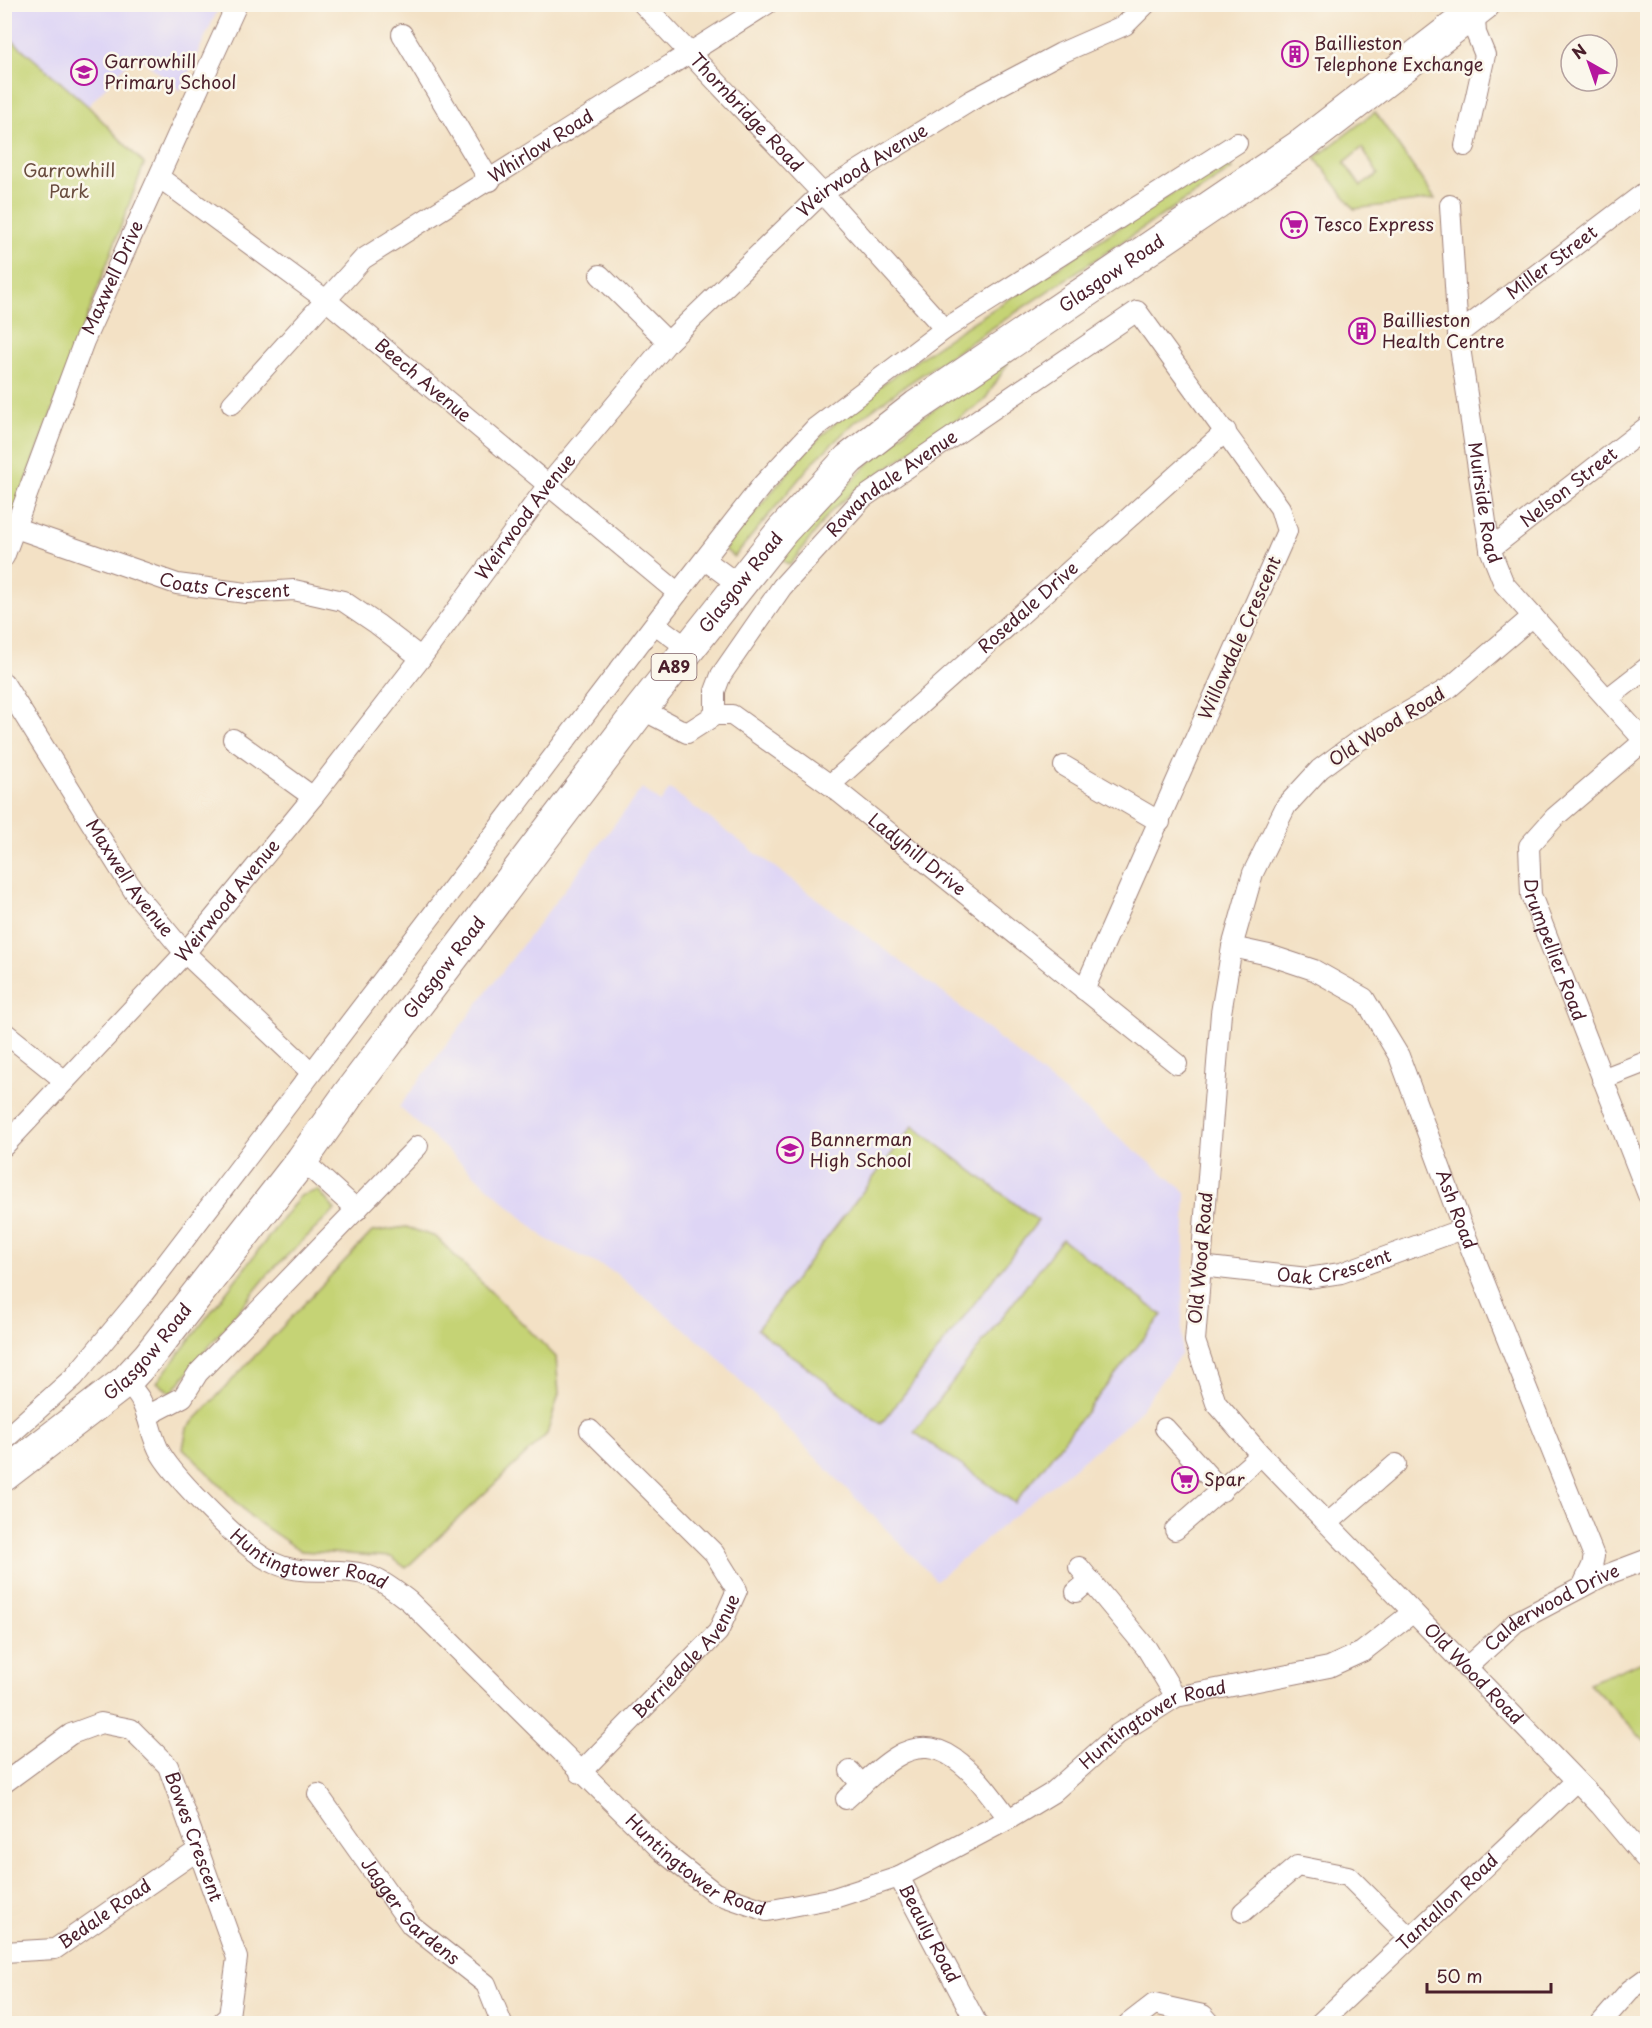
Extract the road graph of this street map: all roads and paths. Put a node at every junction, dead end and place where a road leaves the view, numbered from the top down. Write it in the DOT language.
graph roads {
  1 [pos="237,4"];
  2 [pos="643,4"];
  3 [pos="767,4"];
  4 [pos="1146,4"];
  5 [pos="1478,7"];
  6 [pos="402,34"];
  7 [pos="689,53"];
  8 [pos="1237,143"];
  9 [pos="1465,146"];
  10 [pos="160,178"];
  11 [pos="490,181"];
  12 [pos="1647,190"];
  13 [pos="822,193"];
  14 [pos="1450,205"];
  15 [pos="600,275"];
  16 [pos="326,300"];
  17 [pos="1137,311"];
  18 [pos="945,329"];
  19 [pos="1458,334"];
  20 [pos="668,342"];
  21 [pos="232,404"];
  22 [pos="1647,426"];
  23 [pos="1226,431"];
  24 [pos="548,485"];
  25 [pos="16,528"];
  26 [pos="1490,549"];
  27 [pos="4,557"];
  28 [pos="705,560"];
  29 [pos="739,585"];
  30 [pos="678,593"];
  31 [pos="1533,616"];
  32 [pos="655,624"];
  33 [pos="689,649"];
  34 [pos="421,658"];
  35 [pos="1647,667"];
  36 [pos="4,683"];
  37 [pos="1607,699"];
  38 [pos="641,709"];
  39 [pos="715,715"];
  40 [pos="233,739"];
  41 [pos="1646,743"];
  42 [pos="1064,766"];
  43 [pos="830,784"];
  44 [pos="313,796"];
  45 [pos="1160,822"];
  46 [pos="1232,948"];
  47 [pos="185,952"];
  48 [pos="1084,990"];
  49 [pos="4,1032"];
  50 [pos="1647,1061"];
  51 [pos="1177,1064"];
  52 [pos="312,1072"];
  53 [pos="1602,1079"];
  54 [pos="65,1081"];
  55 [pos="4,1146"];
  56 [pos="418,1146"];
  57 [pos="302,1160"];
  58 [pos="1647,1195"];
  59 [pos="357,1210"];
  60 [pos="1463,1229"];
  61 [pos="1200,1266"];
  62 [pos="126,1381"];
  63 [pos="147,1416"];
  64 [pos="1166,1428"];
  65 [pos="590,1430"];
  66 [pos="11,1452"];
  67 [pos="1261,1455"];
  68 [pos="1396,1464"];
  69 [pos="1222,1491"];
  70 [pos="1328,1523"];
  71 [pos="1175,1530"];
  72 [pos="1594,1556"];
  73 [pos="1647,1559"];
  74 [pos="1623,1568"];
  75 [pos="1082,1580"];
  76 [pos="1582,1587"];
  77 [pos="1412,1613"];
  78 [pos="1466,1668"];
  79 [pos="1176,1697"];
  80 [pos="580,1773"];
  81 [pos="1576,1781"];
  82 [pos="4,1783"];
  83 [pos="318,1794"];
  84 [pos="846,1799"];
  85 [pos="1010,1819"];
  86 [pos="198,1850"];
  87 [pos="1647,1862"];
  88 [pos="899,1877"];
  89 [pos="1243,1912"];
  90 [pos="1410,1938"];
  91 [pos="4,1952"];
  92 [pos="1647,1977"];
  93 [pos="968,2021"];
  94 [pos="220,2024"];
  95 [pos="502,2024"];
  96 [pos="1128,2024"];
  97 [pos="1211,2024"];
  98 [pos="1318,2024"];
  99 [pos="1600,2024"];
  1 -- 10 [label="street, Maxwell Drive"];
  2 -- 7 [label="street, Thornbridge Road"];
  3 -- 7 [label="street, Whirlow Road"];
  4 -- 13 [label="street, Weirwood Avenue"];
  5 -- 9 [label="street"];
  5 -- 29 [label="main road, Glasgow Road / A89"];
  6 -- 11 [label="street"];
  7 -- 11 [label="street, Whirlow Road"];
  7 -- 13 [label="street, Thornbridge Road"];
  8 -- 18 [label="street, Glasgow Road"];
  10 -- 16 [label="street, Beech Avenue"];
  10 -- 25 [label="street, Maxwell Drive"];
  11 -- 16 [label="street, Whirlow Road"];
  12 -- 19 [label="street, Miller Street"];
  13 -- 18 [label="street, Thornbridge Road"];
  13 -- 20 [label="street, Weirwood Avenue"];
  14 -- 19 [label="street, Muirside Road"];
  15 -- 20 [label="street"];
  16 -- 21 [label="street, Whirlow Road"];
  16 -- 24 [label="street, Beech Avenue"];
  17 -- 23 [label="street, Willowdale Crescent"];
  17 -- 39 [label="street, Rowandale Avenue"];
  18 -- 28 [label="street, Glasgow Road"];
  19 -- 26 [label="street, Muirside Road"];
  20 -- 24 [label="street, Weirwood Avenue"];
  22 -- 26 [label="street, Nelson Street"];
  23 -- 43 [label="street, Rosedale Drive"];
  23 -- 45 [label="street, Willowdale Crescent"];
  24 -- 30 [label="street, Beech Avenue"];
  24 -- 34 [label="street, Weirwood Avenue"];
  25 -- 27 [label="street, Maxwell Drive"];
  25 -- 34 [label="street, Coats Crescent"];
  26 -- 31 [label="street, Muirside Road"];
  28 -- 29 [label="street"];
  28 -- 30 [label="street, Glasgow Road"];
  29 -- 33 [label="main road, Glasgow Road / A89"];
  30 -- 32 [label="street, Glasgow Road"];
  31 -- 37 [label="street, Muirside Road"];
  31 -- 46 [label="street, Old Wood Road"];
  32 -- 33 [label="street"];
  32 -- 52 [label="street, Glasgow Road"];
  33 -- 38 [label="main road, Glasgow Road / A89"];
  34 -- 44 [label="street, Weirwood Avenue"];
  35 -- 37 [label="street"];
  36 -- 47 [label="street, Maxwell Avenue"];
  37 -- 41 [label="street, Muirside Road"];
  38 -- 39 [label="street"];
  38 -- 57 [label="main road, Glasgow Road / A89"];
  39 -- 43 [label="street, Ladyhill Drive"];
  40 -- 44 [label="street"];
  41 -- 53 [label="street, Drumpellier Road"];
  42 -- 45 [label="street"];
  43 -- 48 [label="street, Ladyhill Drive"];
  44 -- 47 [label="street, Weirwood Avenue"];
  45 -- 48 [label="street, Willowdale Crescent"];
  46 -- 60 [label="street, Ash Road"];
  46 -- 61 [label="street, Old Wood Road"];
  47 -- 52 [label="street, Maxwell Avenue"];
  47 -- 54 [label="street, Weirwood Avenue"];
  48 -- 51 [label="street, Ladyhill Drive"];
  49 -- 54 [label="street"];
  50 -- 53 [label="street"];
  52 -- 66 [label="street, Glasgow Road"];
  53 -- 58 [label="street, Drumpellier Road"];
  54 -- 55 [label="street, Weirwood Avenue"];
  56 -- 59 [label="street"];
  57 -- 59 [label="street"];
  57 -- 62 [label="main road, Glasgow Road / A89"];
  59 -- 63 [label="street"];
  60 -- 61 [label="street, Oak Crescent"];
  60 -- 72 [label="street, Ash Road"];
  61 -- 67 [label="street, Old Wood Road"];
  62 -- 63 [label="street, Huntingtower Road"];
  62 -- 66 [label="main road, Glasgow Road / A89"];
  63 -- 80 [label="street, Huntingtower Road"];
  64 -- 69 [label="street"];
  65 -- 80 [label="street, Berriedale Avenue"];
  67 -- 69 [label="street"];
  67 -- 70 [label="street, Old Wood Road"];
  68 -- 70 [label="street"];
  69 -- 71 [label="street"];
  70 -- 77 [label="street, Old Wood Road"];
  72 -- 74 [label="street"];
  72 -- 76 [label="street"];
  73 -- 74 [label="street, Calderwood Drive"];
  74 -- 76 [label="street, Calderwood Drive"];
  75 -- 79 [label="street"];
  76 -- 78 [label="street, Calderwood Drive"];
  77 -- 78 [label="street, Old Wood Road"];
  77 -- 79 [label="street, Huntingtower Road"];
  78 -- 81 [label="street, Old Wood Road"];
  79 -- 85 [label="street, Huntingtower Road"];
  80 -- 88 [label="street, Huntingtower Road"];
  81 -- 87 [label="street, Old Wood Road"];
  81 -- 90 [label="street, Tantallon Road"];
  82 -- 86 [label="street, Bowes Crescent"];
  83 -- 95 [label="street, Jagger Gardens"];
  84 -- 85 [label="street"];
  85 -- 88 [label="street, Huntingtower Road"];
  86 -- 91 [label="street, Bedale Road"];
  86 -- 94 [label="street, Bowes Crescent"];
  88 -- 93 [label="street, Beauly Road"];
  89 -- 90 [label="street"];
  90 -- 98 [label="street, Tantallon Road"];
  92 -- 99 [label="street"];
  96 -- 97 [label="street"];
}
